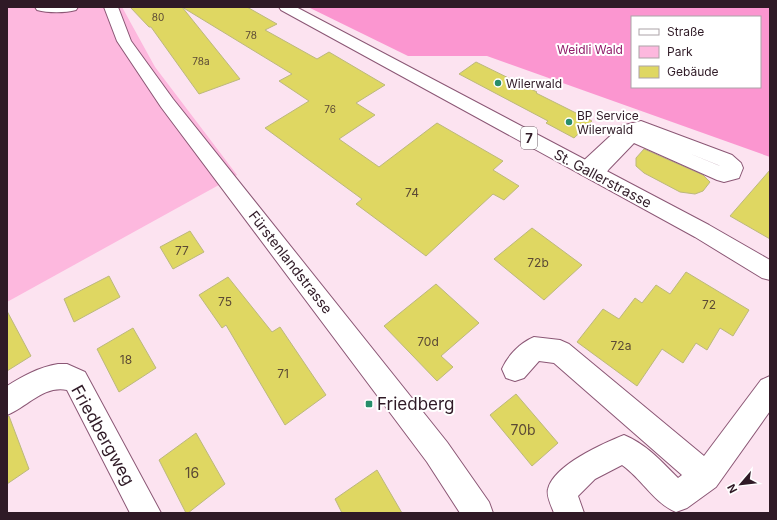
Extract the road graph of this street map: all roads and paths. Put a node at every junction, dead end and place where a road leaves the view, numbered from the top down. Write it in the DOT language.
graph roads {
  1 [pos="42,7"];
  2 [pos="71,7"];
  3 [pos="111,7"];
  4 [pos="286,7"];
  5 [pos="591,171"];
  6 [pos="770,271"];
  7 [pos="515,369"];
  8 [pos="770,389"];
  9 [pos="7,402"];
  10 [pos="706,477"];
  11 [pos="146,513"];
  12 [pos="478,513"];
  13 [pos="569,513"];
  1 -- 2 [label="street"];
  3 -- 12 [label="street, Fürstenlandstrasse"];
  4 -- 5 [label="street, St. Gallerstrasse / 7"];
  5 -- 5 [label="street"];
  5 -- 6 [label="street, St. Gallerstrasse / 7"];
  7 -- 10 [label="street"];
  8 -- 10 [label="street"];
  9 -- 11 [label="street, Friedbergweg"];
  10 -- 13 [label="street"];
}
